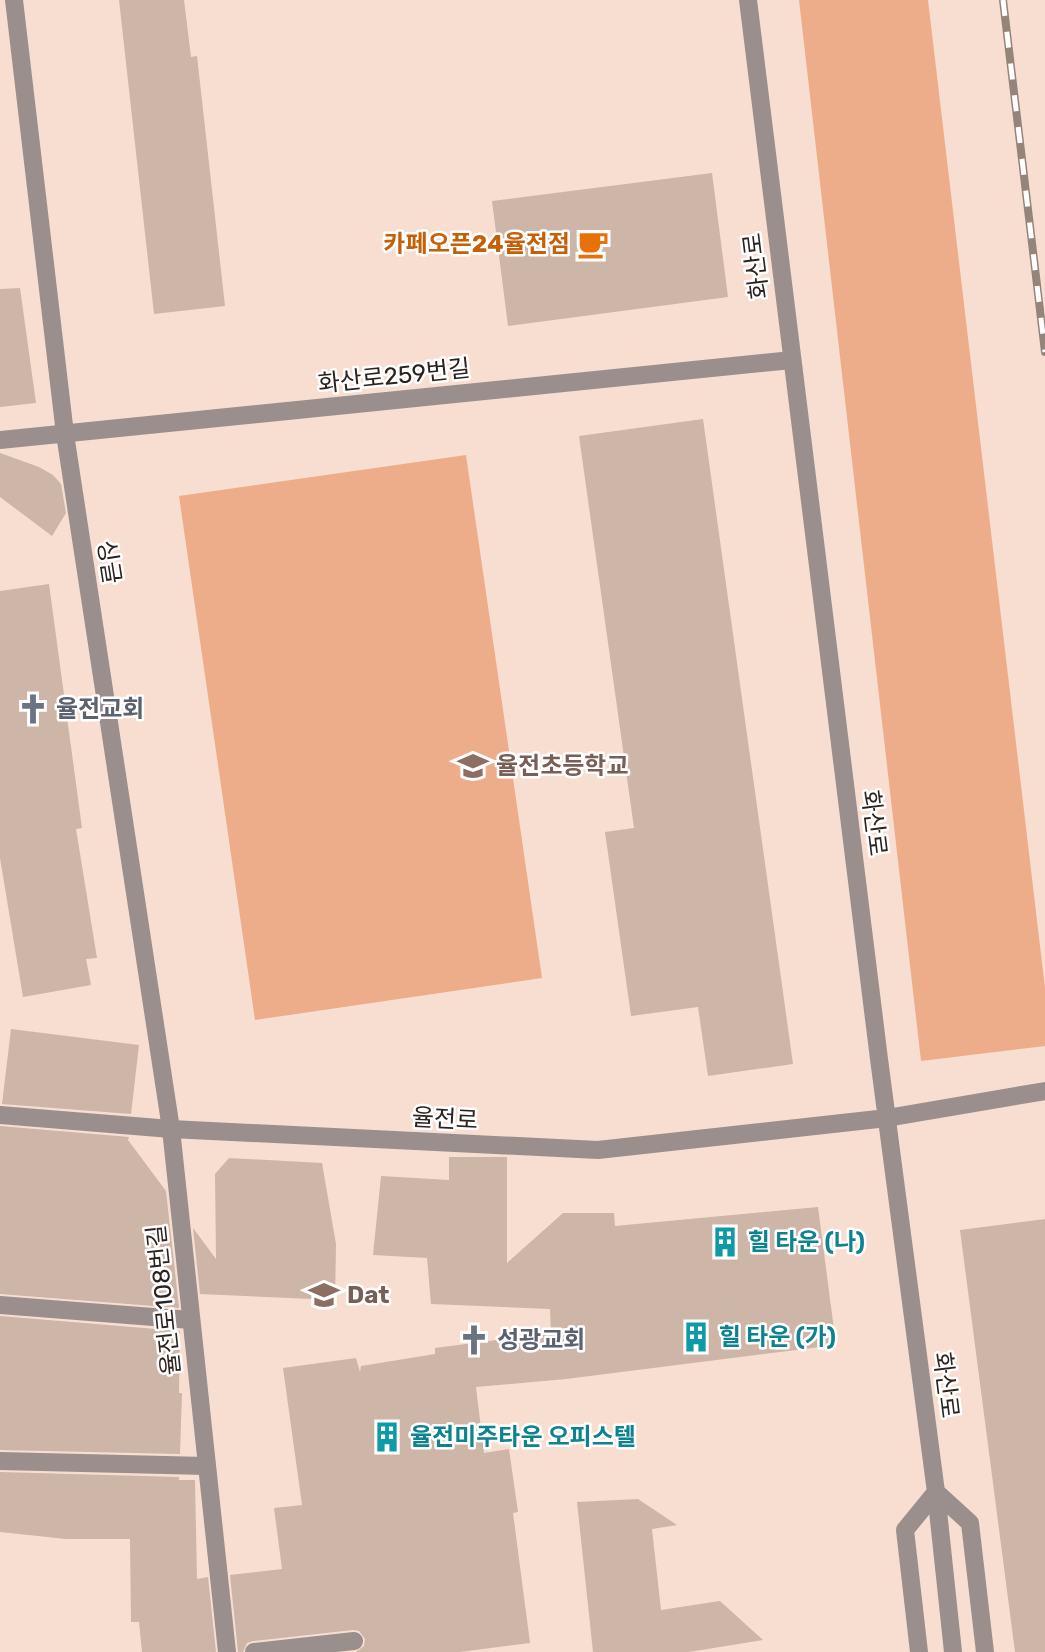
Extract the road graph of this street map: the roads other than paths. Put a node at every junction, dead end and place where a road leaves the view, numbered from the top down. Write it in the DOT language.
graph roads {
  1 [pos="14,0"];
  2 [pos="748,0"];
  3 [pos="792,360"];
  4 [pos="65,434"];
  5 [pos="0,440"];
  6 [pos="1045,1091"];
  7 [pos="0,1115"];
  8 [pos="887,1118"];
  9 [pos="171,1129"];
  10 [pos="0,1305"];
  11 [pos="191,1320"];
  12 [pos="0,1461"];
  13 [pos="206,1466"];
  14 [pos="936,1492"];
  15 [pos="354,1641"];
  16 [pos="227,1652"];
  17 [pos="254,1652"];
  18 [pos="919,1652"];
  19 [pos="953,1652"];
  20 [pos="985,1652"];
  1 -- 4 [label="street, 싱글"];
  2 -- 3 [label="street, 화산로"];
  3 -- 4 [label="street, 화산로259번길"];
  3 -- 8 [label="street, 화산로"];
  4 -- 5 [label="street, 화산로259번길"];
  4 -- 9 [label="street, 싱글"];
  6 -- 8 [label="street, 율전로"];
  7 -- 9 [label="street, 율전로"];
  8 -- 9 [label="street, 율전로"];
  8 -- 14 [label="street, 화산로"];
  9 -- 11 [label="street, 율전로108번길"];
  10 -- 11 [label="street"];
  11 -- 13 [label="street, 율전로108번길"];
  12 -- 13 [label="street"];
  13 -- 16 [label="street, 율전로108번길"];
  14 -- 18 [label="street"];
  14 -- 19 [label="street, 화산로"];
  14 -- 20 [label="street"];
  15 -- 17 [label="street"];
}
